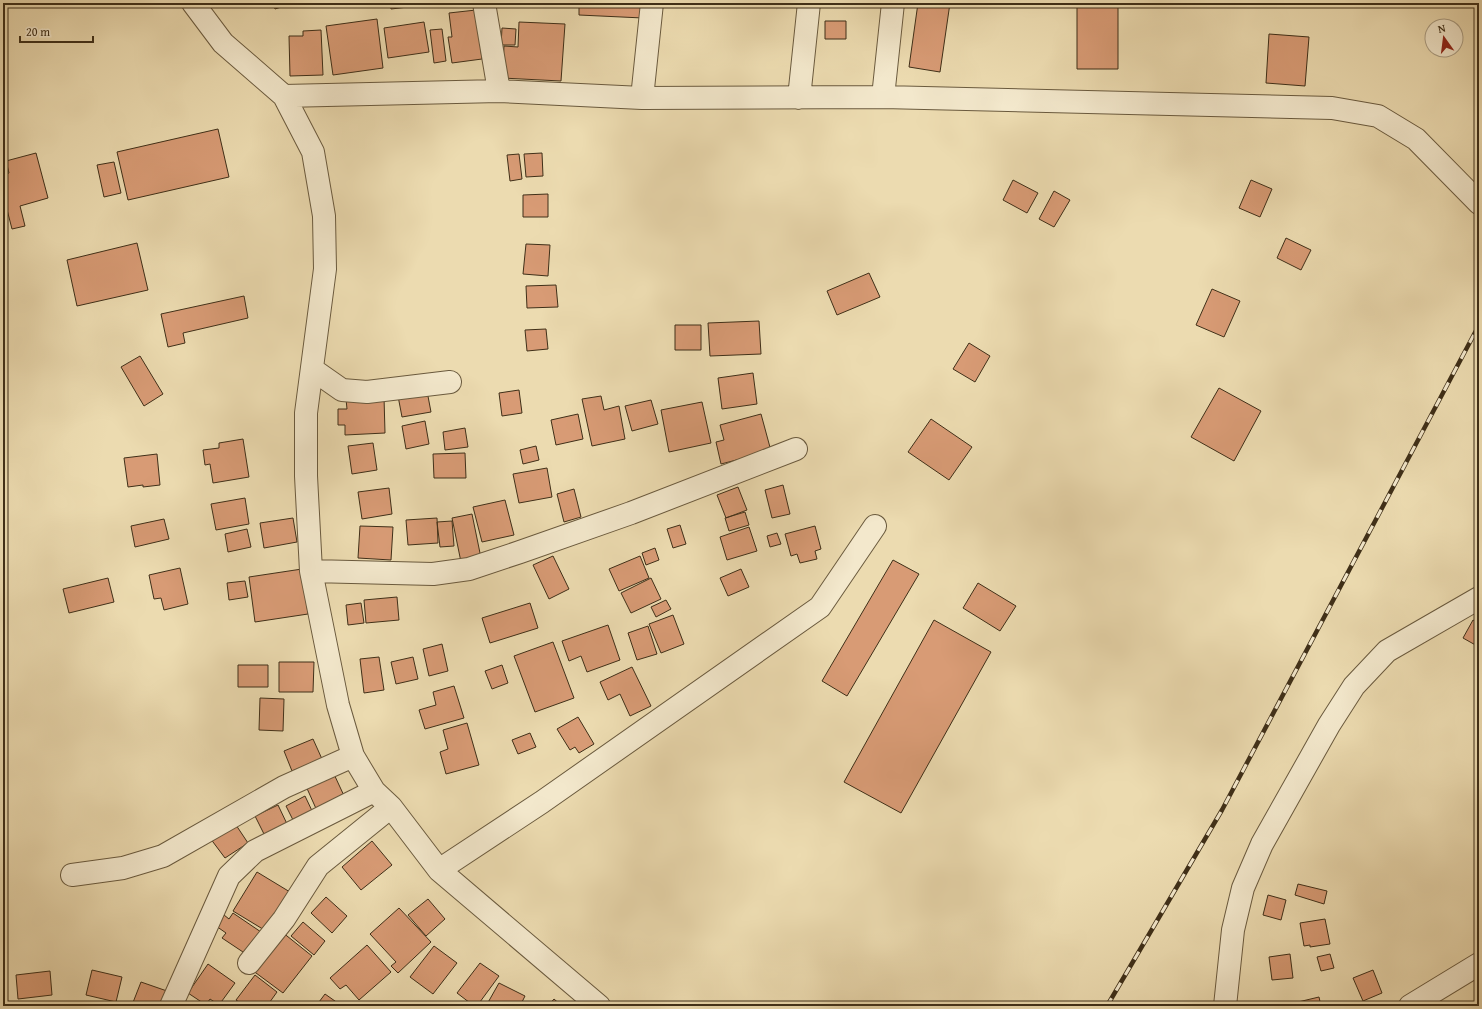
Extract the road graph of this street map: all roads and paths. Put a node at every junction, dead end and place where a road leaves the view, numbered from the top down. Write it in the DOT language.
graph roads {
  1 [pos="193,3"];
  2 [pos="484,3"];
  3 [pos="652,3"];
  4 [pos="809,3"];
  5 [pos="893,3"];
  6 [pos="499,91"];
  7 [pos="284,96"];
  8 [pos="883,97"];
  9 [pos="642,98"];
  10 [pos="799,98"];
  11 [pos="1479,203"];
  12 [pos="312,369"];
  13 [pos="450,382"];
  14 [pos="796,449"];
  15 [pos="875,526"];
  16 [pos="311,571"];
  17 [pos="1479,598"];
  18 [pos="353,756"];
  19 [pos="374,791"];
  20 [pos="391,807"];
  21 [pos="439,870"];
  22 [pos="72,875"];
  23 [pos="249,963"];
  24 [pos="1479,964"];
  25 [pos="171,1006"];
  26 [pos="599,1006"];
  27 [pos="1225,1006"];
  28 [pos="1410,1006"];
  1 -- 7 [label="street"];
  2 -- 6 [label="street"];
  3 -- 9 [label="street"];
  4 -- 10 [label="street"];
  5 -- 8 [label="street"];
  6 -- 7 [label="street"];
  6 -- 9 [label="street"];
  7 -- 12 [label="street"];
  8 -- 10 [label="street"];
  8 -- 11 [label="street"];
  9 -- 10 [label="street"];
  12 -- 13 [label="street"];
  12 -- 16 [label="street"];
  14 -- 16 [label="street"];
  15 -- 21 [label="street"];
  16 -- 18 [label="street"];
  17 -- 27 [label="street"];
  18 -- 19 [label="street"];
  18 -- 22 [label="street"];
  19 -- 20 [label="street"];
  19 -- 25 [label="street"];
  20 -- 21 [label="street"];
  20 -- 23 [label="street"];
  21 -- 26 [label="street"];
  24 -- 28 [label="street"];
}
